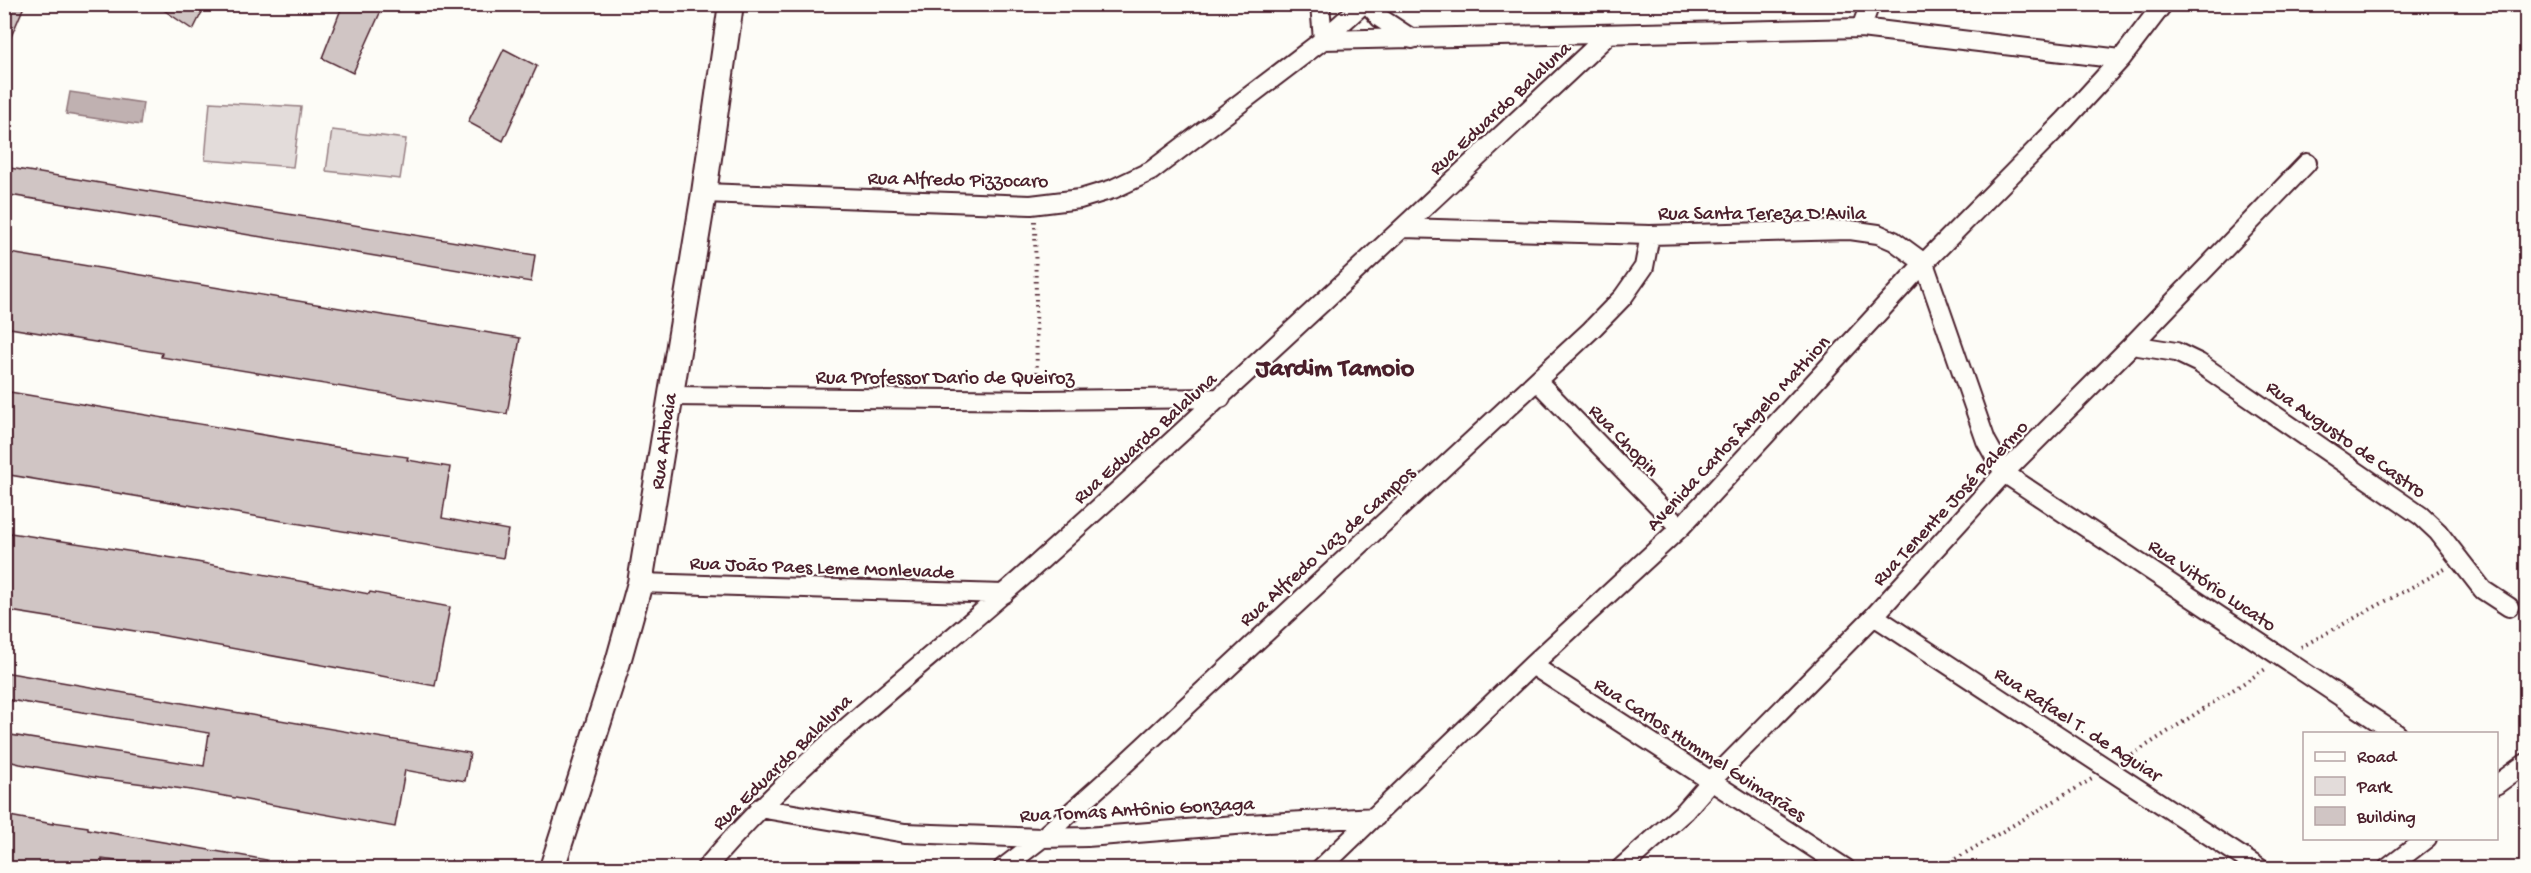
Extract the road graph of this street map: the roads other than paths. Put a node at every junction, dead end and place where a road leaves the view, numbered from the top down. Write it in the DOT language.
graph roads {
  1 [pos="730,4"];
  2 [pos="1320,4"];
  3 [pos="1366,4"];
  4 [pos="1870,4"];
  5 [pos="2163,4"];
  6 [pos="1861,28"];
  7 [pos="1608,35"];
  8 [pos="1412,39"];
  9 [pos="1323,40"];
  10 [pos="2121,59"];
  11 [pos="2307,163"];
  12 [pos="704,193"];
  13 [pos="1403,228"];
  14 [pos="1650,235"];
  15 [pos="1924,263"];
  16 [pos="2132,345"];
  17 [pos="1537,381"];
  18 [pos="669,396"];
  19 [pos="1221,398"];
  20 [pos="2004,473"];
  21 [pos="1680,528"];
  22 [pos="640,583"];
  23 [pos="1004,594"];
  24 [pos="2509,607"];
  25 [pos="1874,616"];
  26 [pos="1532,665"];
  27 [pos="2394,732"];
  28 [pos="2526,763"];
  29 [pos="1712,780"];
  30 [pos="2498,784"];
  31 [pos="759,808"];
  32 [pos="1376,817"];
  33 [pos="1042,838"];
  34 [pos="2424,840"];
  35 [pos="552,868"];
  36 [pos="706,868"];
  37 [pos="1003,868"];
  38 [pos="1321,868"];
  39 [pos="1621,868"];
  40 [pos="1845,868"];
  41 [pos="2259,868"];
  42 [pos="2388,868"];
  1 -- 12 [label="main road, Rua Atibaia"];
  2 -- 9 [label="street"];
  3 -- 8 [label="street"];
  3 -- 9 [label="street, Rua Alfredo Pizzocaro"];
  4 -- 6 [label="street"];
  5 -- 10 [label="street, Avenida Carlos Ângelo Mathion"];
  6 -- 7 [label="street"];
  6 -- 10 [label="street"];
  7 -- 8 [label="street"];
  7 -- 13 [label="street, Rua Eduardo Balaluna"];
  8 -- 9 [label="street"];
  9 -- 12 [label="street, Rua Alfredo Pizzocaro"];
  10 -- 15 [label="street, Avenida Carlos Ângelo Mathion"];
  11 -- 16 [label="street, Rua Tenente José Palermo"];
  12 -- 18 [label="main road, Rua Atibaia"];
  13 -- 14 [label="street, Rua Santa Tereza D'Avila"];
  13 -- 19 [label="street, Rua Eduardo Balaluna"];
  14 -- 15 [label="street, Rua Santa Tereza D'Avila"];
  14 -- 17 [label="street, Rua Alfredo Vaz de Campos"];
  15 -- 20 [label="street"];
  15 -- 21 [label="street, Avenida Carlos Ângelo Mathion"];
  16 -- 20 [label="street, Rua Tenente José Palermo"];
  16 -- 24 [label="street, Rua Augusto de Castro"];
  17 -- 21 [label="street, Rua Chopin"];
  17 -- 33 [label="street, Rua Alfredo Vaz de Campos"];
  18 -- 19 [label="street, Rua Professor Dario de Queiroz"];
  18 -- 22 [label="main road, Rua Atibaia"];
  19 -- 23 [label="street, Rua Eduardo Balaluna"];
  20 -- 25 [label="street, Rua Tenente José Palermo"];
  20 -- 27 [label="street, Rua Vitório Lucato"];
  21 -- 26 [label="street, Avenida Carlos Ângelo Mathion"];
  22 -- 23 [label="street, Rua João Paes Leme Monlevade"];
  22 -- 35 [label="main road, Rua Atibaia"];
  23 -- 31 [label="street, Rua Eduardo Balaluna"];
  25 -- 29 [label="street, Rua Tenente José Palermo"];
  25 -- 41 [label="street, Rua Rafael T. de Aguiar"];
  26 -- 29 [label="street, Rua Carlos Hummel Guimarães"];
  26 -- 32 [label="street, Avenida Carlos Ângelo Mathion"];
  28 -- 30 [label="street"];
  29 -- 39 [label="street, Rua Tenente José Palermo"];
  29 -- 40 [label="street, Rua Carlos Hummel Guimarães"];
  31 -- 33 [label="street, Rua Tomas Antônio Gonzaga"];
  31 -- 36 [label="street, Rua Eduardo Balaluna"];
  32 -- 33 [label="street, Rua Tomas Antônio Gonzaga"];
  32 -- 38 [label="street, Avenida Carlos Ângelo Mathion"];
  33 -- 37 [label="street, Rua Alfredo Vaz de Campos"];
  34 -- 42 [label="street"];
}
